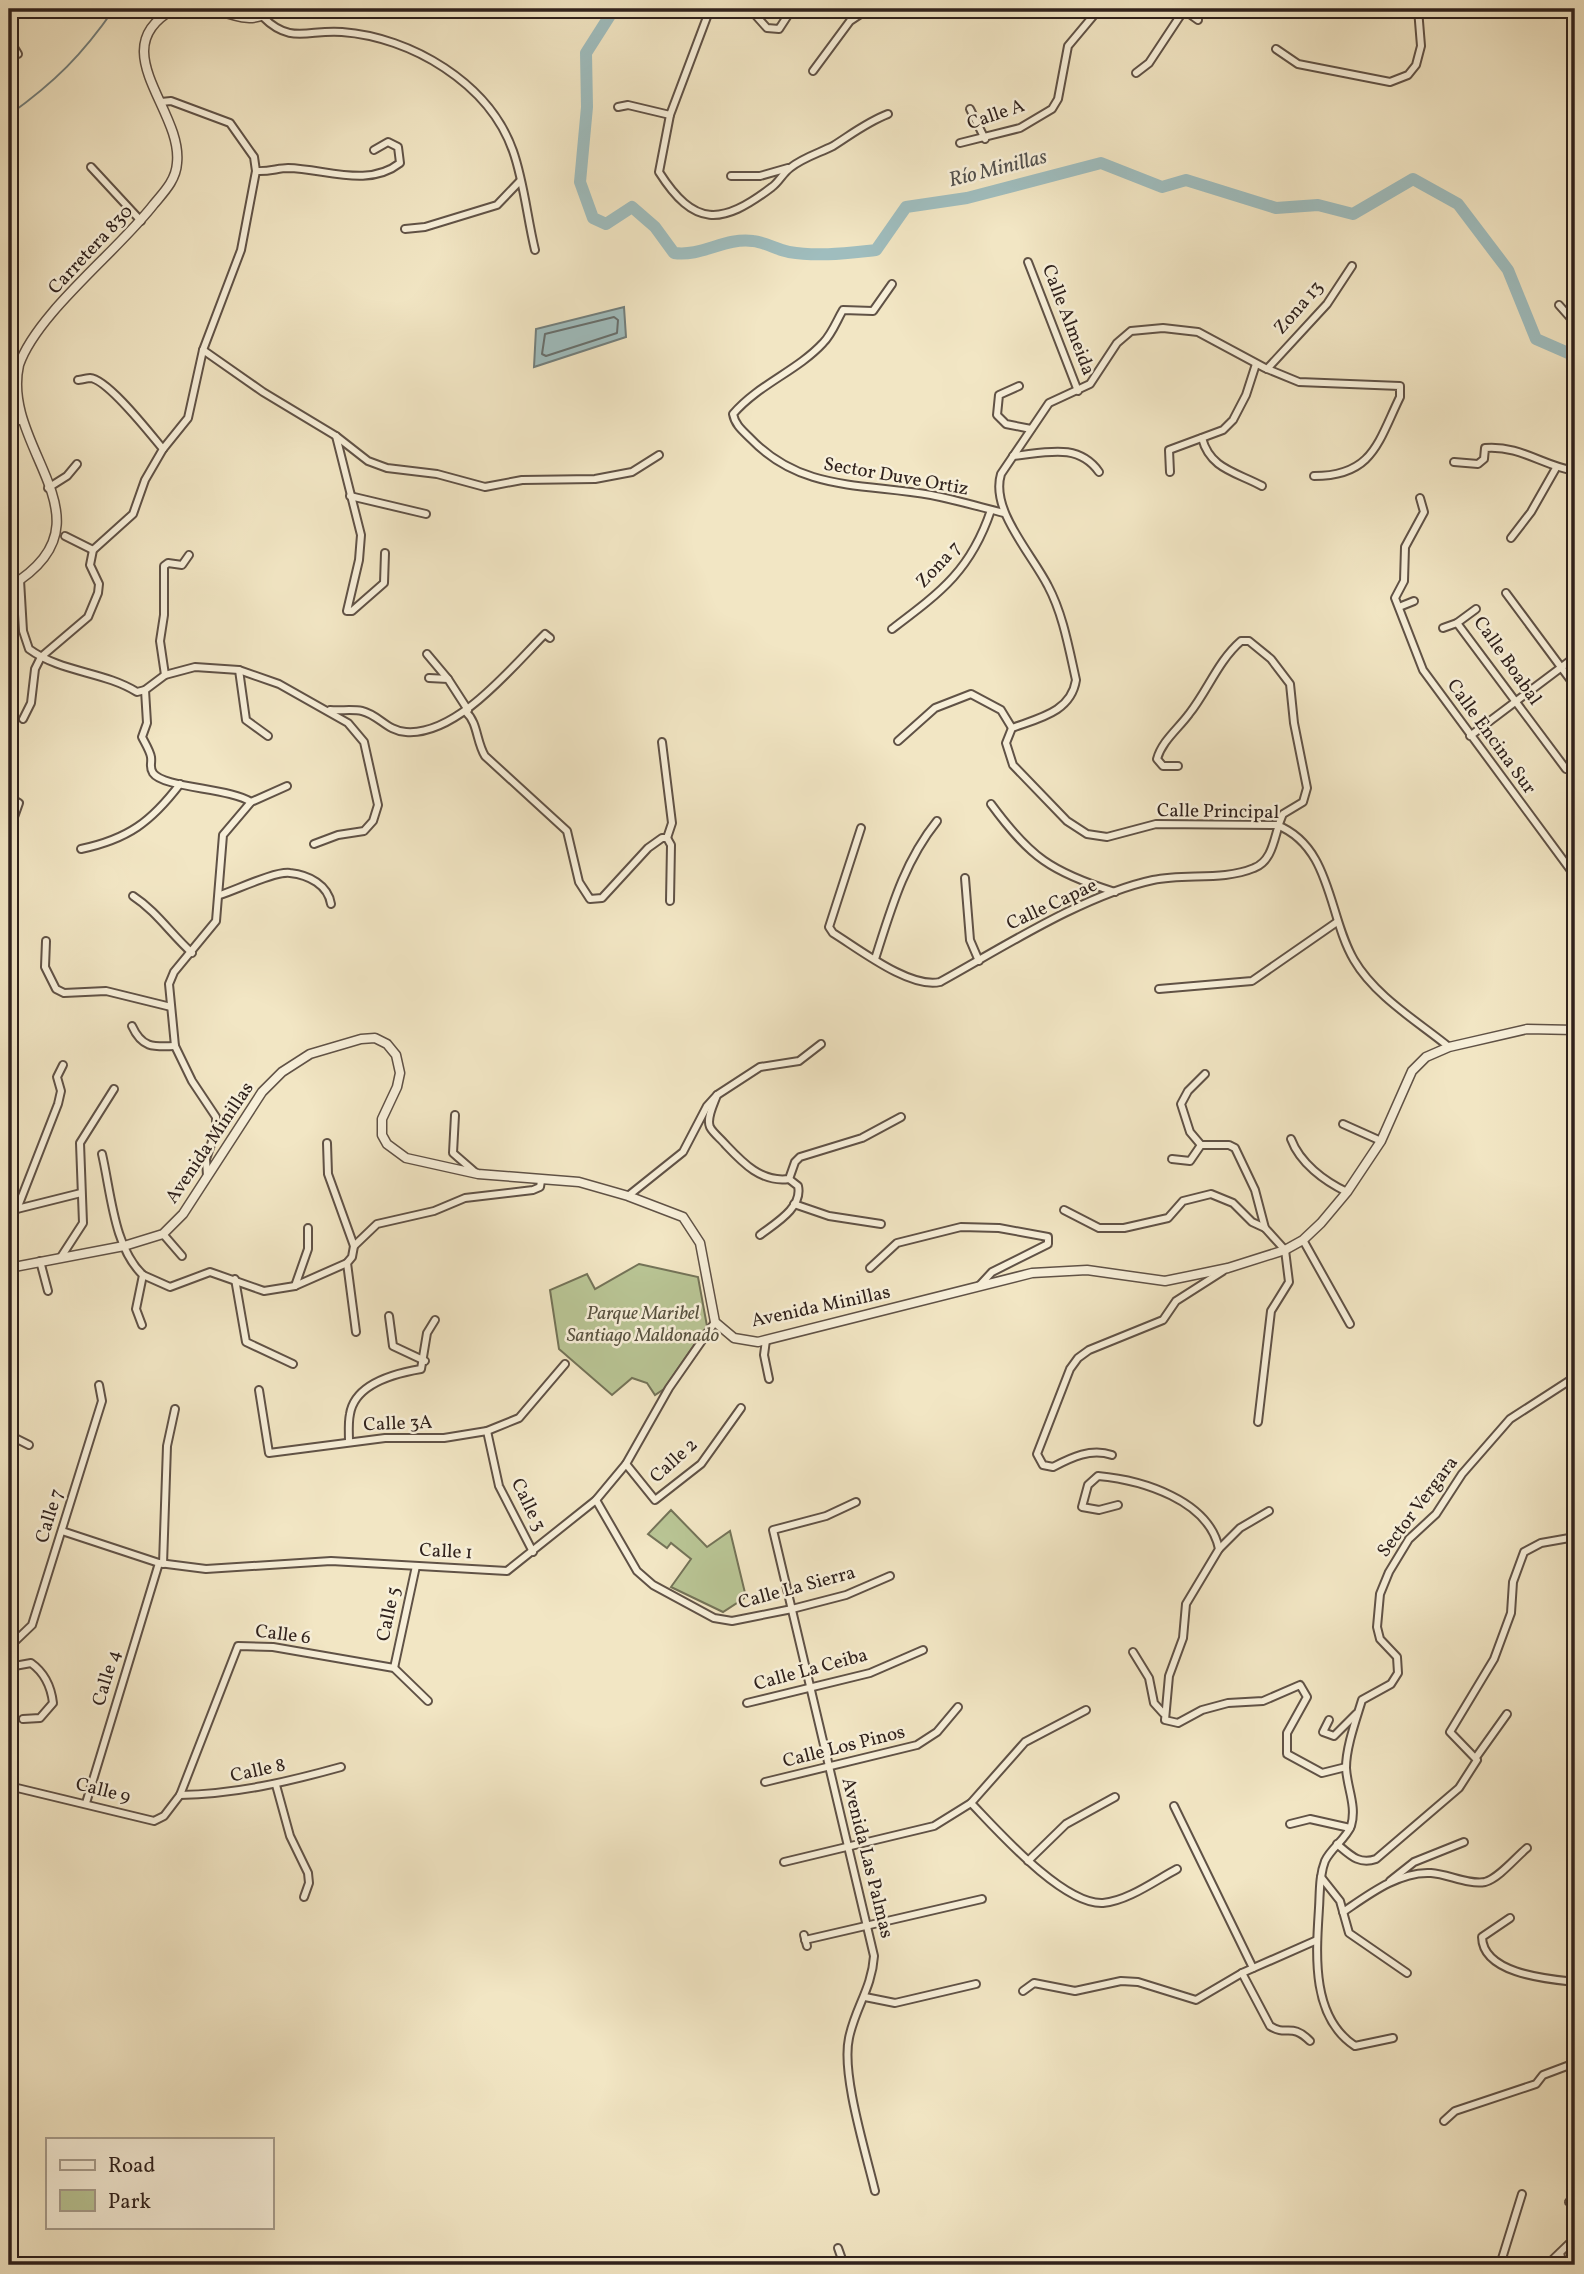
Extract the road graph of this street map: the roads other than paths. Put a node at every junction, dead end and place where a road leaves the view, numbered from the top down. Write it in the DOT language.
graph roads {
  1 [pos="174,9"];
  2 [pos="214,9"];
  3 [pos="273,9"];
  4 [pos="710,9"];
  5 [pos="750,9"];
  6 [pos="792,9"];
  7 [pos="868,9"];
  8 [pos="1099,9"];
  9 [pos="1418,9"];
  10 [pos="1183,10"];
  11 [pos="263,17"];
  12 [pos="1198,20"];
  13 [pos="9,39"];
  14 [pos="1276,49"];
  15 [pos="18,54"];
  16 [pos="813,71"];
  17 [pos="1136,73"];
  18 [pos="161,102"];
  19 [pos="618,107"];
  20 [pos="970,108"];
  21 [pos="888,114"];
  22 [pos="670,116"];
  23 [pos="985,139"];
  24 [pos="960,143"];
  25 [pos="374,150"];
  26 [pos="90,167"];
  27 [pos="789,168"];
  28 [pos="256,171"];
  29 [pos="731,176"];
  30 [pos="520,181"];
  31 [pos="141,221"];
  32 [pos="405,229"];
  33 [pos="535,250"];
  34 [pos="1028,262"];
  35 [pos="1352,266"];
  36 [pos="892,284"];
  37 [pos="1559,305"];
  38 [pos="1575,323"];
  39 [pos="204,350"];
  40 [pos="1256,364"];
  41 [pos="1267,369"];
  42 [pos="78,380"];
  43 [pos="1019,386"];
  44 [pos="1079,391"];
  45 [pos="9,417"];
  46 [pos="19,421"];
  47 [pos="1031,429"];
  48 [pos="336,436"];
  49 [pos="1202,438"];
  50 [pos="163,449"];
  51 [pos="659,454"];
  52 [pos="1013,456"];
  53 [pos="1454,462"];
  54 [pos="77,464"];
  55 [pos="1556,468"];
  56 [pos="1575,471"];
  57 [pos="1099,472"];
  58 [pos="1170,472"];
  59 [pos="1314,476"];
  60 [pos="1262,486"];
  61 [pos="46,489"];
  62 [pos="350,496"];
  63 [pos="1420,498"];
  64 [pos="991,510"];
  65 [pos="1004,513"];
  66 [pos="426,514"];
  67 [pos="65,536"];
  68 [pos="1511,538"];
  69 [pos="93,550"];
  70 [pos="385,553"];
  71 [pos="189,555"];
  72 [pos="20,580"];
  73 [pos="9,587"];
  74 [pos="1506,593"];
  75 [pos="1414,601"];
  76 [pos="1398,607"];
  77 [pos="1476,609"];
  78 [pos="1457,623"];
  79 [pos="1443,628"];
  80 [pos="892,629"];
  81 [pos="550,638"];
  82 [pos="427,654"];
  83 [pos="40,657"];
  84 [pos="1575,657"];
  85 [pos="1561,668"];
  86 [pos="239,670"];
  87 [pos="165,675"];
  88 [pos="429,678"];
  89 [pos="448,679"];
  90 [pos="1575,686"];
  91 [pos="145,690"];
  92 [pos="1516,702"];
  93 [pos="328,710"];
  94 [pos="467,711"];
  95 [pos="23,719"];
  96 [pos="1012,728"];
  97 [pos="268,736"];
  98 [pos="1470,736"];
  99 [pos="898,741"];
  100 [pos="662,742"];
  101 [pos="1178,766"];
  102 [pos="1566,769"];
  103 [pos="180,784"];
  104 [pos="287,786"];
  105 [pos="9,797"];
  106 [pos="251,802"];
  107 [pos="991,804"];
  108 [pos="937,821"];
  109 [pos="1277,825"];
  110 [pos="861,828"];
  111 [pos="9,831"];
  112 [pos="667,838"];
  113 [pos="314,844"];
  114 [pos="81,849"];
  115 [pos="1575,876"];
  116 [pos="965,878"];
  117 [pos="1115,892"];
  118 [pos="220,895"];
  119 [pos="134,896"];
  120 [pos="670,901"];
  121 [pos="331,904"];
  122 [pos="1337,922"];
  123 [pos="46,941"];
  124 [pos="192,953"];
  125 [pos="875,959"];
  126 [pos="979,961"];
  127 [pos="1159,989"];
  128 [pos="171,1007"];
  129 [pos="132,1026"];
  130 [pos="1575,1030"];
  131 [pos="821,1044"];
  132 [pos="175,1046"];
  133 [pos="1449,1047"];
  134 [pos="63,1065"];
  135 [pos="1205,1074"];
  136 [pos="114,1088"];
  137 [pos="717,1095"];
  138 [pos="455,1115"];
  139 [pos="901,1116"];
  140 [pos="1343,1124"];
  141 [pos="1291,1139"];
  142 [pos="1381,1141"];
  143 [pos="327,1143"];
  144 [pos="1201,1145"];
  145 [pos="102,1154"];
  146 [pos="1172,1159"];
  147 [pos="478,1174"];
  148 [pos="207,1177"];
  149 [pos="789,1179"];
  150 [pos="541,1181"];
  151 [pos="1347,1192"];
  152 [pos="81,1193"];
  153 [pos="628,1196"];
  154 [pos="794,1204"];
  155 [pos="9,1206"];
  156 [pos="17,1209"];
  157 [pos="1064,1210"];
  158 [pos="881,1224"];
  159 [pos="1265,1227"];
  160 [pos="308,1228"];
  161 [pos="163,1234"];
  162 [pos="760,1235"];
  163 [pos="1303,1240"];
  164 [pos="124,1246"];
  165 [pos="354,1246"];
  166 [pos="1285,1250"];
  167 [pos="182,1256"];
  168 [pos="61,1257"];
  169 [pos="40,1261"];
  170 [pos="347,1263"];
  171 [pos="9,1268"];
  172 [pos="870,1268"];
  173 [pos="1227,1268"];
  174 [pos="144,1275"];
  175 [pos="234,1279"];
  176 [pos="295,1286"];
  177 [pos="978,1286"];
  178 [pos="48,1291"];
  179 [pos="389,1316"];
  180 [pos="435,1320"];
  181 [pos="715,1322"];
  182 [pos="1350,1324"];
  183 [pos="142,1325"];
  184 [pos="356,1332"];
  185 [pos="766,1339"];
  186 [pos="425,1361"];
  187 [pos="293,1364"];
  188 [pos="565,1364"];
  189 [pos="1575,1377"];
  190 [pos="769,1380"];
  191 [pos="99,1385"];
  192 [pos="259,1390"];
  193 [pos="741,1408"];
  194 [pos="174,1409"];
  195 [pos="1258,1422"];
  196 [pos="486,1431"];
  197 [pos="9,1435"];
  198 [pos="349,1442"];
  199 [pos="29,1445"];
  200 [pos="1112,1455"];
  201 [pos="626,1464"];
  202 [pos="596,1500"];
  203 [pos="856,1502"];
  204 [pos="1118,1505"];
  205 [pos="1269,1511"];
  206 [pos="62,1531"];
  207 [pos="1575,1537"];
  208 [pos="1219,1549"];
  209 [pos="533,1552"];
  210 [pos="161,1564"];
  211 [pos="416,1566"];
  212 [pos="890,1576"];
  213 [pos="792,1609"];
  214 [pos="9,1647"];
  215 [pos="923,1650"];
  216 [pos="1133,1652"];
  217 [pos="9,1667"];
  218 [pos="394,1668"];
  219 [pos="811,1688"];
  220 [pos="428,1701"];
  221 [pos="747,1703"];
  222 [pos="958,1707"];
  223 [pos="1086,1710"];
  224 [pos="1163,1713"];
  225 [pos="1358,1713"];
  226 [pos="1507,1714"];
  227 [pos="23,1720"];
  228 [pos="1329,1720"];
  229 [pos="1477,1756"];
  230 [pos="341,1767"];
  231 [pos="1346,1767"];
  232 [pos="829,1768"];
  233 [pos="765,1782"];
  234 [pos="276,1785"];
  235 [pos="9,1786"];
  236 [pos="180,1795"];
  237 [pos="1115,1797"];
  238 [pos="86,1802"];
  239 [pos="971,1803"];
  240 [pos="1174,1806"];
  241 [pos="1290,1824"];
  242 [pos="1350,1828"];
  243 [pos="1464,1842"];
  244 [pos="1337,1844"];
  245 [pos="848,1847"];
  246 [pos="1527,1848"];
  247 [pos="1028,1861"];
  248 [pos="784,1862"];
  249 [pos="1177,1869"];
  250 [pos="1321,1877"];
  251 [pos="1386,1884"];
  252 [pos="304,1897"];
  253 [pos="982,1899"];
  254 [pos="1343,1912"];
  255 [pos="1510,1918"];
  256 [pos="867,1926"];
  257 [pos="805,1940"];
  258 [pos="1317,1940"];
  259 [pos="1252,1968"];
  260 [pos="1242,1973"];
  261 [pos="1407,1973"];
  262 [pos="1575,1982"];
  263 [pos="976,1984"];
  264 [pos="1023,1991"];
  265 [pos="865,1997"];
  266 [pos="1393,2038"];
  267 [pos="1310,2041"];
  268 [pos="1575,2063"];
  269 [pos="1444,2121"];
  270 [pos="875,2191"];
  271 [pos="1522,2194"];
  272 [pos="1575,2238"];
  273 [pos="838,2248"];
  274 [pos="1560,2253"];
  275 [pos="844,2265"];
  276 [pos="1500,2265"];
  277 [pos="1547,2265"];
  278 [pos="1563,2265"];
  1 -- 18 [label="street, Carretera 830"];
  2 -- 11 [label="street"];
  3 -- 11 [label="street"];
  4 -- 22 [label="street"];
  5 -- 6 [label="street"];
  7 -- 16 [label="street"];
  8 -- 23 [label="street, Calle A"];
  9 -- 14 [label="street"];
  10 -- 12 [label="street"];
  10 -- 17 [label="street"];
  11 -- 30 [label="street"];
  13 -- 15 [label="street"];
  18 -- 28 [label="street"];
  18 -- 31 [label="street, Carretera 830"];
  19 -- 22 [label="street"];
  20 -- 23 [label="street"];
  21 -- 27 [label="street"];
  22 -- 27 [label="street"];
  23 -- 24 [label="street, Calle A"];
  25 -- 28 [label="street"];
  26 -- 31 [label="street"];
  27 -- 29 [label="street"];
  28 -- 39 [label="street"];
  30 -- 32 [label="street"];
  30 -- 33 [label="street"];
  31 -- 46 [label="street, Carretera 830"];
  34 -- 44 [label="street, Calle Almeida"];
  35 -- 41 [label="street, Zona 13"];
  36 -- 64 [label="street, Sector Duve Ortiz"];
  37 -- 38 [label="street"];
  39 -- 48 [label="street"];
  39 -- 50 [label="street"];
  40 -- 41 [label="street"];
  40 -- 44 [label="street"];
  40 -- 49 [label="street"];
  41 -- 59 [label="street"];
  42 -- 50 [label="street"];
  43 -- 47 [label="street"];
  44 -- 47 [label="street"];
  45 -- 46 [label="street"];
  46 -- 61 [label="street, Carretera 830"];
  47 -- 52 [label="street"];
  48 -- 51 [label="street"];
  48 -- 62 [label="street"];
  49 -- 58 [label="street"];
  49 -- 60 [label="street"];
  50 -- 69 [label="street"];
  52 -- 57 [label="street"];
  52 -- 65 [label="street"];
  53 -- 55 [label="street"];
  54 -- 61 [label="street"];
  55 -- 56 [label="street"];
  55 -- 68 [label="street"];
  61 -- 72 [label="street, Carretera 830"];
  62 -- 66 [label="street"];
  62 -- 70 [label="street"];
  63 -- 76 [label="street"];
  64 -- 65 [label="street, Sector Duve Ortiz"];
  64 -- 80 [label="street, Zona 7"];
  65 -- 96 [label="street"];
  67 -- 69 [label="street"];
  69 -- 83 [label="street"];
  71 -- 87 [label="street"];
  72 -- 73 [label="street, Carretera 830"];
  72 -- 83 [label="street"];
  74 -- 85 [label="street"];
  75 -- 76 [label="street"];
  76 -- 98 [label="street, Calle Encina Sur"];
  77 -- 78 [label="street, Calle Boabal"];
  78 -- 79 [label="street"];
  78 -- 92 [label="street, Calle Boabal"];
  81 -- 94 [label="street"];
  82 -- 89 [label="street"];
  83 -- 91 [label="street"];
  83 -- 95 [label="street"];
  84 -- 85 [label="street"];
  85 -- 90 [label="street"];
  85 -- 92 [label="street"];
  86 -- 87 [label="street"];
  86 -- 93 [label="street"];
  86 -- 97 [label="street"];
  87 -- 91 [label="street"];
  88 -- 89 [label="street"];
  89 -- 94 [label="street"];
  91 -- 103 [label="street"];
  92 -- 98 [label="street"];
  92 -- 102 [label="street, Calle Boabal"];
  93 -- 94 [label="street"];
  93 -- 113 [label="street"];
  94 -- 112 [label="street"];
  96 -- 99 [label="street"];
  96 -- 109 [label="street, Calle Principal"];
  98 -- 115 [label="street, Calle Encina Sur"];
  100 -- 112 [label="street"];
  101 -- 109 [label="street"];
  103 -- 106 [label="street"];
  103 -- 114 [label="street"];
  104 -- 106 [label="street"];
  105 -- 111 [label="street"];
  106 -- 118 [label="street"];
  107 -- 117 [label="street"];
  108 -- 125 [label="street"];
  109 -- 117 [label="street, Calle Capae"];
  109 -- 122 [label="street, Calle Principal"];
  110 -- 125 [label="street, Calle Capae"];
  112 -- 120 [label="street"];
  116 -- 126 [label="street"];
  117 -- 126 [label="street, Calle Capae"];
  118 -- 121 [label="street"];
  118 -- 124 [label="street"];
  119 -- 124 [label="street"];
  122 -- 127 [label="street"];
  122 -- 133 [label="street, Calle Principal"];
  123 -- 128 [label="street"];
  124 -- 128 [label="street"];
  125 -- 126 [label="street, Calle Capae"];
  128 -- 132 [label="street"];
  129 -- 132 [label="street"];
  130 -- 133 [label="street, Avenida Minillas"];
  131 -- 137 [label="street"];
  132 -- 148 [label="street"];
  133 -- 142 [label="street, Avenida Minillas"];
  134 -- 156 [label="street"];
  135 -- 144 [label="street"];
  136 -- 152 [label="street"];
  137 -- 149 [label="street"];
  137 -- 153 [label="street"];
  138 -- 147 [label="street"];
  139 -- 149 [label="street"];
  140 -- 142 [label="street"];
  141 -- 151 [label="street"];
  142 -- 151 [label="street, Avenida Minillas"];
  143 -- 165 [label="street"];
  144 -- 146 [label="street"];
  144 -- 159 [label="street"];
  145 -- 164 [label="street"];
  147 -- 148 [label="street, Avenida Minillas"];
  147 -- 150 [label="street, Avenida Minillas"];
  148 -- 161 [label="street, Avenida Minillas"];
  149 -- 154 [label="street"];
  150 -- 153 [label="street, Avenida Minillas"];
  150 -- 165 [label="street"];
  151 -- 163 [label="street, Avenida Minillas"];
  152 -- 156 [label="street"];
  152 -- 168 [label="street"];
  153 -- 181 [label="street, Avenida Minillas"];
  154 -- 158 [label="street"];
  154 -- 162 [label="street"];
  155 -- 156 [label="street"];
  157 -- 159 [label="street"];
  159 -- 166 [label="street"];
  160 -- 176 [label="street"];
  161 -- 164 [label="street"];
  161 -- 167 [label="street"];
  163 -- 166 [label="street, Avenida Minillas"];
  163 -- 182 [label="street"];
  164 -- 168 [label="street"];
  164 -- 174 [label="street"];
  165 -- 170 [label="street"];
  166 -- 173 [label="street, Avenida Minillas"];
  166 -- 195 [label="street"];
  168 -- 169 [label="street"];
  169 -- 171 [label="street"];
  169 -- 178 [label="street"];
  170 -- 176 [label="street"];
  170 -- 184 [label="street"];
  172 -- 177 [label="street"];
  173 -- 177 [label="street, Avenida Minillas"];
  173 -- 200 [label="street"];
  174 -- 175 [label="street"];
  174 -- 183 [label="street"];
  175 -- 176 [label="street"];
  175 -- 187 [label="street"];
  177 -- 185 [label="street, Avenida Minillas"];
  179 -- 186 [label="street"];
  180 -- 186 [label="street"];
  181 -- 185 [label="street, Avenida Minillas"];
  181 -- 201 [label="street, Calle 1"];
  185 -- 190 [label="street"];
  186 -- 198 [label="street"];
  188 -- 196 [label="street, Calle 3A"];
  189 -- 225 [label="street, Sector Vergara"];
  191 -- 206 [label="street, Calle 7"];
  192 -- 198 [label="street, Calle 3A"];
  193 -- 201 [label="street, Calle 2"];
  194 -- 210 [label="street, Calle 4"];
  196 -- 198 [label="street, Calle 3A"];
  196 -- 209 [label="street, Calle 3"];
  197 -- 199 [label="street"];
  201 -- 202 [label="street, Calle 1"];
  202 -- 209 [label="street, Calle 1"];
  202 -- 213 [label="street, Calle La Sierra"];
  203 -- 213 [label="street, Avenida Las Palmas"];
  204 -- 208 [label="street"];
  205 -- 208 [label="street"];
  206 -- 210 [label="street, Calle 1"];
  206 -- 214 [label="street, Calle 7"];
  207 -- 229 [label="street"];
  208 -- 224 [label="street"];
  209 -- 211 [label="street, Calle 1"];
  210 -- 211 [label="street, Calle 1"];
  210 -- 238 [label="street, Calle 4"];
  211 -- 218 [label="street, Calle 5"];
  212 -- 213 [label="street, Calle La Sierra"];
  213 -- 219 [label="street, Avenida Las Palmas"];
  215 -- 219 [label="street, Calle La Ceiba"];
  216 -- 224 [label="street"];
  217 -- 227 [label="street"];
  218 -- 220 [label="street"];
  218 -- 236 [label="street, Calle 6"];
  219 -- 221 [label="street, Calle La Ceiba"];
  219 -- 232 [label="street, Avenida Las Palmas"];
  222 -- 232 [label="street, Calle Los Pinos"];
  223 -- 239 [label="street"];
  224 -- 231 [label="street"];
  225 -- 228 [label="street"];
  225 -- 231 [label="street"];
  226 -- 229 [label="street"];
  229 -- 244 [label="street"];
  230 -- 234 [label="street, Calle 8"];
  231 -- 242 [label="street"];
  232 -- 233 [label="street, Calle Los Pinos"];
  232 -- 245 [label="street, Avenida Las Palmas"];
  234 -- 236 [label="street, Calle 8"];
  234 -- 252 [label="street"];
  235 -- 238 [label="street, Calle 9"];
  236 -- 238 [label="street, Calle 9"];
  237 -- 247 [label="street"];
  239 -- 245 [label="street"];
  239 -- 247 [label="street"];
  240 -- 259 [label="street"];
  241 -- 242 [label="street"];
  242 -- 244 [label="street"];
  243 -- 251 [label="street"];
  244 -- 250 [label="street"];
  245 -- 248 [label="street"];
  245 -- 256 [label="street, Avenida Las Palmas"];
  246 -- 251 [label="street"];
  247 -- 249 [label="street"];
  250 -- 254 [label="street"];
  250 -- 258 [label="street"];
  251 -- 254 [label="street"];
  253 -- 256 [label="street"];
  254 -- 261 [label="street"];
  255 -- 262 [label="street"];
  256 -- 257 [label="street"];
  256 -- 265 [label="street, Avenida Las Palmas"];
  258 -- 259 [label="street"];
  258 -- 266 [label="street"];
  259 -- 260 [label="street"];
  260 -- 264 [label="street"];
  260 -- 267 [label="street"];
  263 -- 265 [label="street"];
  265 -- 270 [label="street, Avenida Las Palmas"];
  268 -- 269 [label="street"];
  271 -- 276 [label="street"];
  272 -- 274 [label="street"];
  273 -- 275 [label="street"];
  274 -- 277 [label="street"];
  274 -- 278 [label="street"];
}
